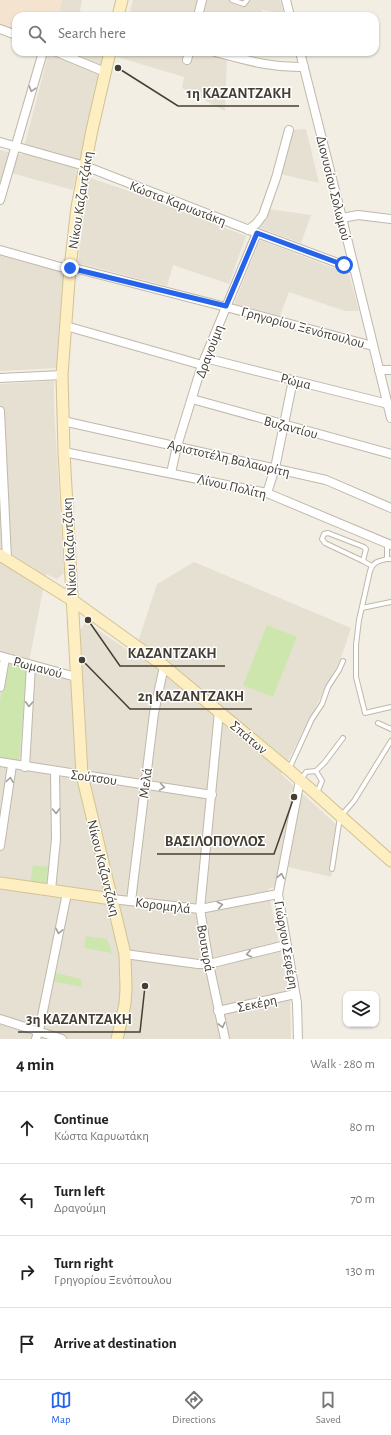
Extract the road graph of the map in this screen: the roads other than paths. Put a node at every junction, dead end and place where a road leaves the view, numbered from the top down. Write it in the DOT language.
graph roads {
  1 [pos="122,0"];
  2 [pos="202,0"];
  3 [pos="232,0"];
  4 [pos="247,0"];
  5 [pos="286,0"];
  6 [pos="119,12"];
  7 [pos="199,12"];
  8 [pos="289,12"];
  9 [pos="0,29"];
  10 [pos="12,34"];
  11 [pos="42,56"];
  12 [pos="67,56"];
  13 [pos="109,56"];
  14 [pos="230,56"];
  15 [pos="301,56"];
  16 [pos="304,67"];
  17 [pos="106,72"];
  18 [pos="289,130"];
  19 [pos="0,142"];
  20 [pos="15,146"];
  21 [pos="85,166"];
  22 [pos="0,197"];
  23 [pos="342,218"];
  24 [pos="391,219"];
  25 [pos="248,230"];
  26 [pos="257,233"];
  27 [pos="0,250"];
  28 [pos="70,268"];
  29 [pos="354,269"];
  30 [pos="226,306"];
  31 [pos="66,326"];
  32 [pos="373,346"];
  33 [pos="204,361"];
  34 [pos="379,370"];
  35 [pos="391,370"];
  36 [pos="62,375"];
  37 [pos="0,378"];
  38 [pos="294,380"];
  39 [pos="192,399"];
  40 [pos="388,404"];
  41 [pos="0,411"];
  42 [pos="391,418"];
  43 [pos="63,421"];
  44 [pos="284,425"];
  45 [pos="177,446"];
  46 [pos="64,452"];
  47 [pos="391,454"];
  48 [pos="274,468"];
  49 [pos="171,473"];
  50 [pos="268,493"];
  51 [pos="391,508"];
  52 [pos="389,544"];
  53 [pos="4,557"];
  54 [pos="389,559"];
  55 [pos="363,562"];
  56 [pos="372,566"];
  57 [pos="72,600"];
  58 [pos="391,602"];
  59 [pos="362,608"];
  60 [pos="3,657"];
  61 [pos="343,661"];
  62 [pos="31,665"];
  63 [pos="164,666"];
  64 [pos="76,677"];
  65 [pos="0,687"];
  66 [pos="391,707"];
  67 [pos="219,712"];
  68 [pos="378,723"];
  69 [pos="391,729"];
  70 [pos="343,738"];
  71 [pos="391,741"];
  72 [pos="0,762"];
  73 [pos="12,765"];
  74 [pos="25,767"];
  75 [pos="289,770"];
  76 [pos="316,771"];
  77 [pos="55,772"];
  78 [pos="82,775"];
  79 [pos="300,780"];
  80 [pos="144,785"];
  81 [pos="212,795"];
  82 [pos="316,795"];
  83 [pos="340,817"];
  84 [pos="0,846"];
  85 [pos="391,861"];
  86 [pos="332,869"];
  87 [pos="0,883"];
  88 [pos="51,890"];
  89 [pos="67,893"];
  90 [pos="278,894"];
  91 [pos="112,899"];
  92 [pos="131,901"];
  93 [pos="200,909"];
  94 [pos="286,945"];
  95 [pos="125,954"];
  96 [pos="209,964"];
  97 [pos="295,994"];
  98 [pos="218,1011"];
  99 [pos="0,1019"];
  100 [pos="37,1035"];
  101 [pos="62,1039"];
  102 [pos="117,1039"];
  103 [pos="225,1039"];
  104 [pos="298,1039"];
  1 -- 6 [label="street"];
  2 -- 7 [label="street"];
  3 -- 4 [label="lane"];
  5 -- 8 [label="street"];
  9 -- 10 [label="street"];
  11 -- 20 [label="street, one-way"];
  12 -- 17 [label="street"];
  13 -- 17 [label="street, Νίκου Καζαντζάκη"];
  14 -- 16 [label="street"];
  15 -- 16 [label="street, Διονυσίου Σολωμού"];
  16 -- 23 [label="street, Διονυσίου Σολωμού"];
  17 -- 21 [label="street, Νίκου Καζαντζάκη"];
  18 -- 25 [label="street"];
  19 -- 20 [label="street, Κώστα Καρυωτάκη"];
  20 -- 21 [label="street, Κώστα Καρυωτάκη"];
  20 -- 22 [label="street"];
  21 -- 25 [label="street, Κώστα Καρυωτάκη"];
  21 -- 28 [label="street, Νίκου Καζαντζάκη"];
  23 -- 24 [label="street"];
  23 -- 29 [label="street, Διονυσίου Σολωμού"];
  25 -- 26 [label="street, Κώστα Καρυωτάκη"];
  26 -- 29 [label="street, Κώστα Καρυωτάκη"];
  26 -- 30 [label="street, Δραγούμη"];
  27 -- 28 [label="street, Γρηγορίου Ξενόπουλου"];
  28 -- 30 [label="street, Γρηγορίου Ξενόπουλου"];
  28 -- 31 [label="street, Νίκου Καζαντζάκη"];
  29 -- 32 [label="street, Διονυσίου Σολωμού"];
  30 -- 32 [label="street, Γρηγορίου Ξενόπουλου"];
  30 -- 33 [label="street, Δραγούμη"];
  31 -- 33 [label="street, Ρώμα"];
  31 -- 36 [label="street, Νίκου Καζαντζάκη"];
  32 -- 34 [label="street, Διονυσίου Σολωμού"];
  33 -- 38 [label="street, Ρώμα"];
  33 -- 39 [label="street, Δραγούμη"];
  34 -- 35 [label="street"];
  34 -- 40 [label="street, Διονυσίου Σολωμού"];
  36 -- 37 [label="street"];
  36 -- 43 [label="street, Νίκου Καζαντζάκη"];
  38 -- 40 [label="street, Ρώμα"];
  38 -- 44 [label="street"];
  39 -- 44 [label="street, Βυζαντίου"];
  39 -- 45 [label="street, Δραγούμη"];
  40 -- 42 [label="street, Διονυσίου Σολωμού"];
  41 -- 53 [label="street"];
  43 -- 45 [label="street, Αριστοτέλη Βαλαωρίτη"];
  43 -- 46 [label="street, Νίκου Καζαντζάκη"];
  44 -- 47 [label="street, Βυζαντίου"];
  44 -- 48 [label="street"];
  45 -- 48 [label="street, Αριστοτέλη Βαλαωρίτη"];
  45 -- 49 [label="street, Δραγούμη"];
  46 -- 49 [label="street, Λίνου Πολίτη"];
  46 -- 57 [label="street, Νίκου Καζαντζάκη"];
  48 -- 50 [label="street"];
  48 -- 51 [label="street, Αριστοτέλη Βαλαωρίτη"];
  49 -- 50 [label="street, Λίνου Πολίτη"];
  50 -- 52 [label="street, Λίνου Πολίτη"];
  52 -- 54 [label="lane"];
  53 -- 57 [label="street, Σπάτων"];
  54 -- 56 [label="lane"];
  55 -- 55 [label="lane"];
  55 -- 56 [label="lane"];
  56 -- 59 [label="lane"];
  57 -- 63 [label="street, Σπάτων"];
  57 -- 64 [label="street, Νίκου Καζαντζάκη"];
  58 -- 59 [label="lane"];
  59 -- 66 [label="lane"];
  60 -- 62 [label="street, Ρωμανού"];
  60 -- 65 [label="street"];
  61 -- 75 [label="lane"];
  62 -- 64 [label="street, Ρωμανού"];
  62 -- 74 [label="street, one-way"];
  63 -- 67 [label="street, Σπάτων"];
  63 -- 80 [label="street, Μελά"];
  64 -- 78 [label="street, Νίκου Καζαντζάκη"];
  67 -- 75 [label="street, Σπάτων"];
  67 -- 81 [label="street, Βουτυρά"];
  68 -- 69 [label="lane"];
  70 -- 76 [label="lane"];
  71 -- 83 [label="lane"];
  72 -- 73 [label="street, Σούτσου"];
  73 -- 74 [label="street, Σούτσου"];
  84 -- 73 [label="street, one-way"];
  74 -- 77 [label="street, Σούτσου"];
  75 -- 79 [label="street, Σπάτων"];
  76 -- 79 [label="lane"];
  76 -- 82 [label="lane"];
  77 -- 78 [label="street, Σούτσου"];
  77 -- 88 [label="street, one-way"];
  78 -- 80 [label="street, Σούτσου"];
  78 -- 91 [label="street, Νίκου Καζαντζάκη"];
  79 -- 82 [label="street, Σπάτων"];
  90 -- 79 [label="street, Γιώργου Σεφέρη, one-way"];
  80 -- 81 [label="street, Σούτσου, one-way"];
  80 -- 92 [label="street, Μελά"];
  81 -- 93 [label="street, Βουτυρά"];
  82 -- 83 [label="street, Σπάτων"];
  83 -- 85 [label="street, Σπάτων"];
  83 -- 86 [label="lane"];
  87 -- 88 [label="street, Κορομηλά"];
  88 -- 89 [label="street, Κορομηλά"];
  89 -- 91 [label="street, Κορομηλά"];
  89 -- 100 [label="street, one-way"];
  93 -- 90 [label="street, Κορομηλά, one-way"];
  90 -- 94 [label="street, Γιώργου Σεφέρη"];
  91 -- 92 [label="street, Κορομηλά"];
  91 -- 95 [label="street, Νίκου Καζαντζάκη"];
  92 -- 93 [label="street, Κορομηλά"];
  93 -- 96 [label="street, Βουτυρά"];
  94 -- 96 [label="street, one-way"];
  94 -- 97 [label="street, Γιώργου Σεφέρη"];
  95 -- 96 [label="street"];
  95 -- 102 [label="street, Νίκου Καζαντζάκη"];
  96 -- 98 [label="street, Βουτυρά"];
  97 -- 98 [label="street, Σεκέρη"];
  97 -- 104 [label="street, Γιώργου Σεφέρη"];
  98 -- 103 [label="street, Βουτυρά, one-way"];
  99 -- 100 [label="street"];
  100 -- 101 [label="street"];
}
